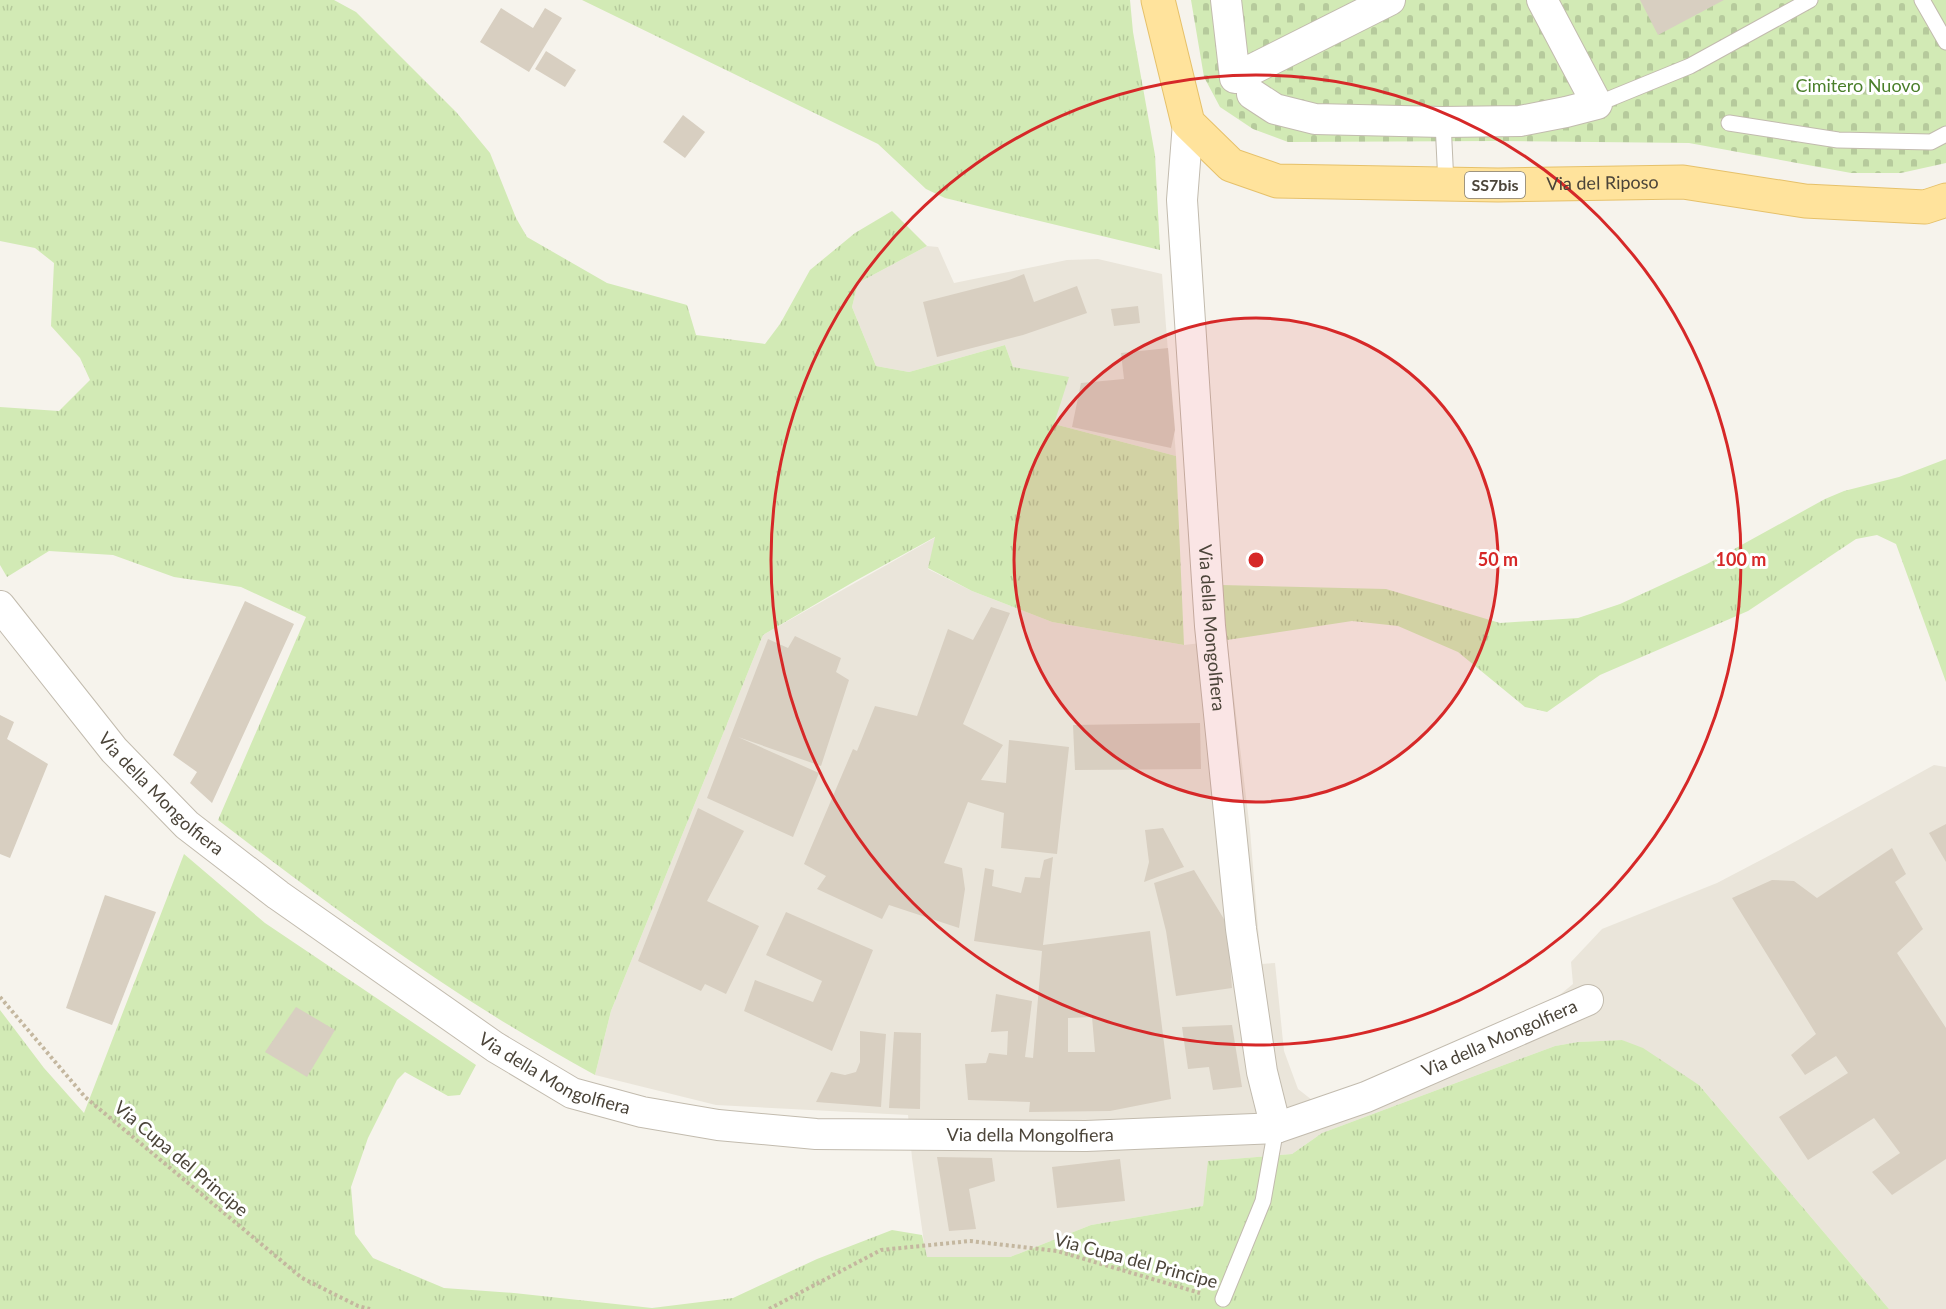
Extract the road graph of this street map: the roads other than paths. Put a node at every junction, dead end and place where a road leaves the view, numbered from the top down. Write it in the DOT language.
graph roads {
  1 [pos="1158,0"];
  2 [pos="1226,0"];
  3 [pos="1390,0"];
  4 [pos="1542,0"];
  5 [pos="1810,0"];
  6 [pos="1922,0"];
  7 [pos="1946,42"];
  8 [pos="1243,86"];
  9 [pos="1597,104"];
  10 [pos="1443,122"];
  11 [pos="1188,123"];
  12 [pos="1729,123"];
  13 [pos="1946,134"];
  14 [pos="1446,184"];
  15 [pos="1946,200"];
  16 [pos="0,606"];
  17 [pos="1588,1000"];
  18 [pos="1276,1128"];
  19 [pos="1223,1299"];
  1 -- 11 [label="main road"];
  2 -- 8 [label="street"];
  3 -- 8 [label="street"];
  4 -- 9 [label="street"];
  5 -- 9 [label="lane"];
  6 -- 7 [label="lane"];
  8 -- 10 [label="street"];
  9 -- 10 [label="street"];
  10 -- 14 [label="lane"];
  11 -- 14 [label="main road, Via del Riposo / SS7bis"];
  11 -- 18 [label="street, Via della Mongolfiera"];
  12 -- 13 [label="lane"];
  14 -- 15 [label="main road, Via del Riposo / SS7bis"];
  16 -- 18 [label="street, Via della Mongolfiera"];
  17 -- 18 [label="street, Via della Mongolfiera"];
  18 -- 19 [label="lane"];
}
